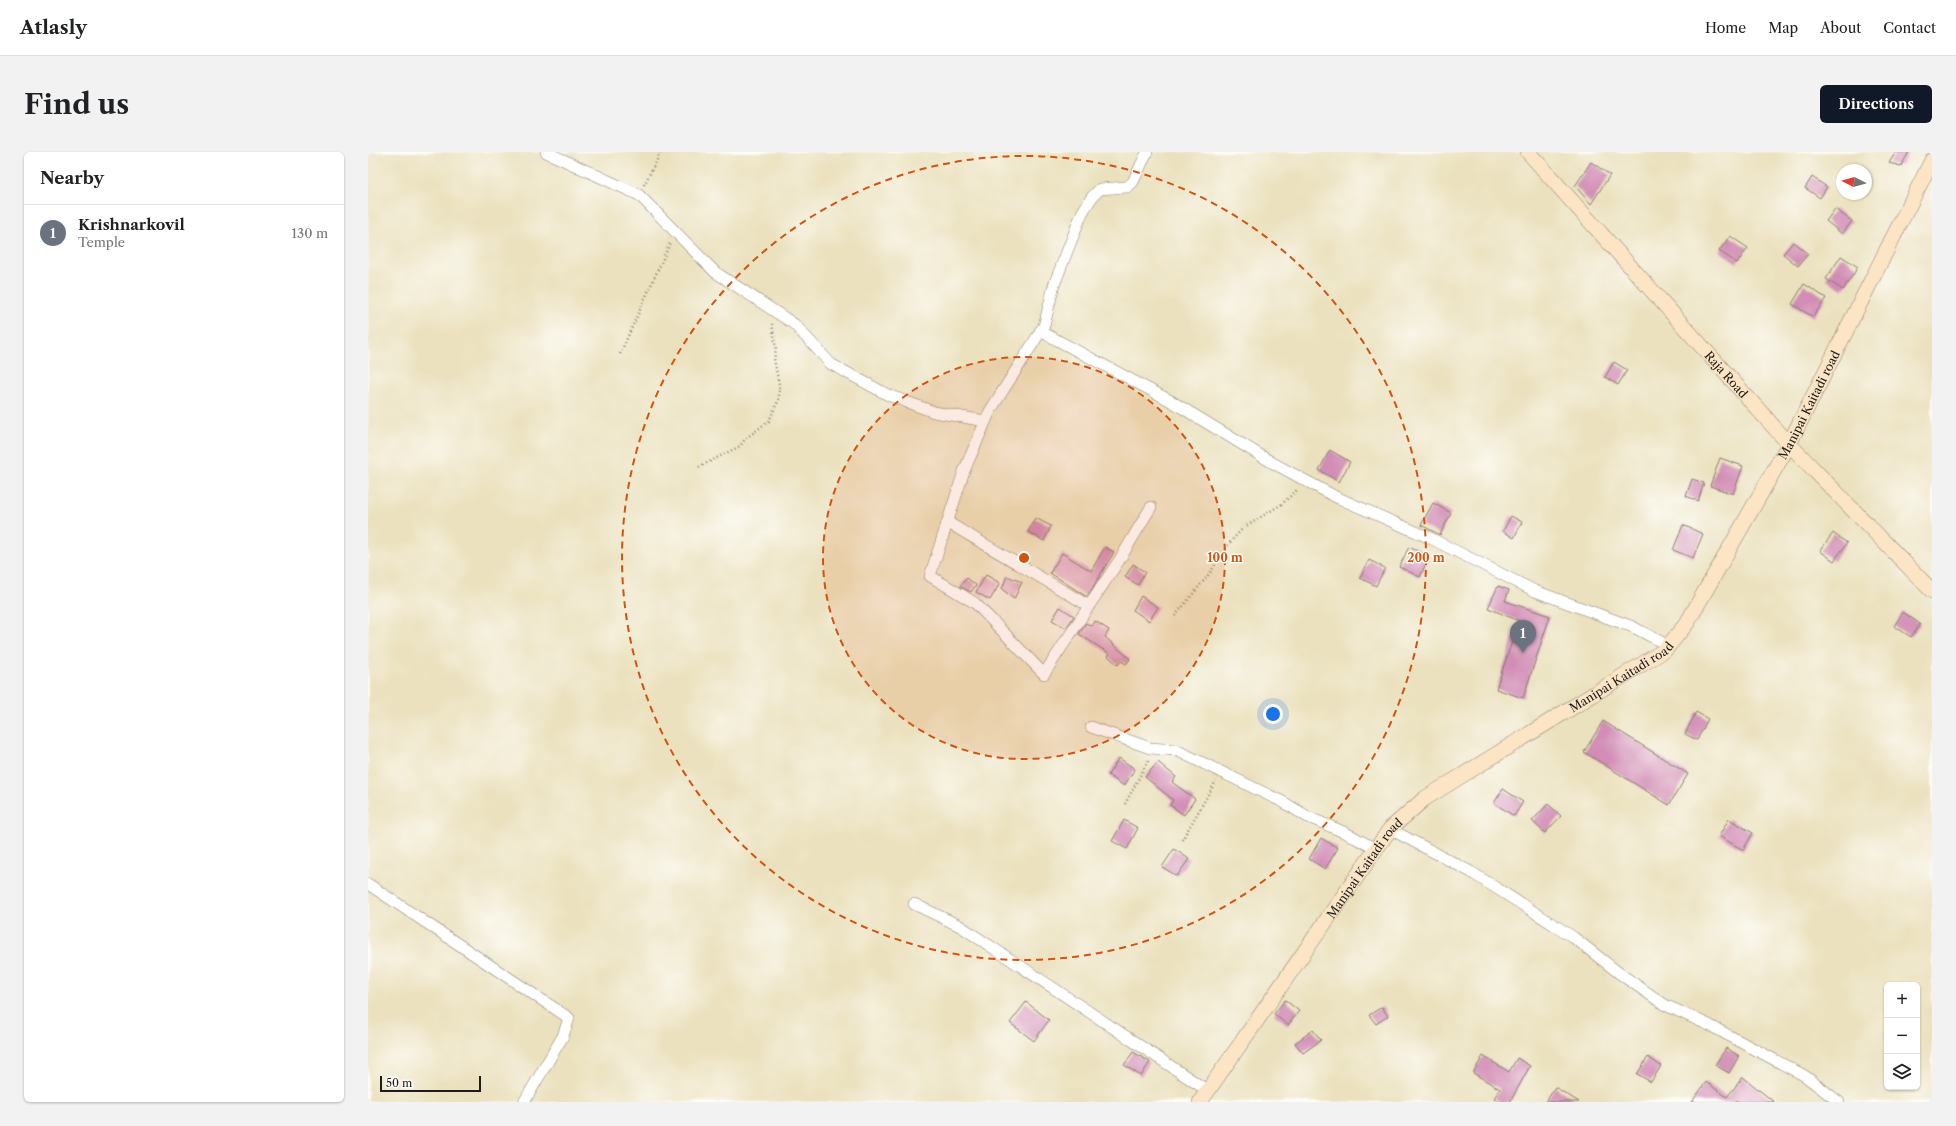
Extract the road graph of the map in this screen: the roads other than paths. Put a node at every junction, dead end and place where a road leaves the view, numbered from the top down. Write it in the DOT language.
graph roads {
  1 [pos="546,152"];
  2 [pos="1147,152"];
  3 [pos="1528,152"];
  4 [pos="1932,160"];
  5 [pos="1040,331"];
  6 [pos="985,421"];
  7 [pos="1789,444"];
  8 [pos="1151,507"];
  9 [pos="947,522"];
  10 [pos="1932,591"];
  11 [pos="1089,606"];
  12 [pos="1670,646"];
  13 [pos="1091,728"];
  14 [pos="1390,829"];
  15 [pos="1376,849"];
  16 [pos="368,884"];
  17 [pos="914,904"];
  18 [pos="1204,1097"];
  19 [pos="524,1102"];
  20 [pos="1839,1102"];
  1 -- 6 [label="street"];
  2 -- 5 [label="street"];
  3 -- 7 [label="main road, Raja Road"];
  4 -- 7 [label="main road, Manipai Kaitadi road"];
  5 -- 6 [label="street"];
  5 -- 12 [label="street"];
  6 -- 9 [label="street"];
  7 -- 10 [label="main road, Raja Road"];
  7 -- 12 [label="main road, Manipai Kaitadi road"];
  8 -- 11 [label="street"];
  9 -- 11 [label="street"];
  9 -- 11 [label="street"];
  12 -- 14 [label="main road, Manipai Kaitadi road"];
  13 -- 15 [label="street"];
  14 -- 15 [label="main road, Manipai Kaitadi road"];
  14 -- 20 [label="street"];
  15 -- 18 [label="main road, Manipai Kaitadi road"];
  16 -- 19 [label="street"];
  17 -- 18 [label="street"];
}
